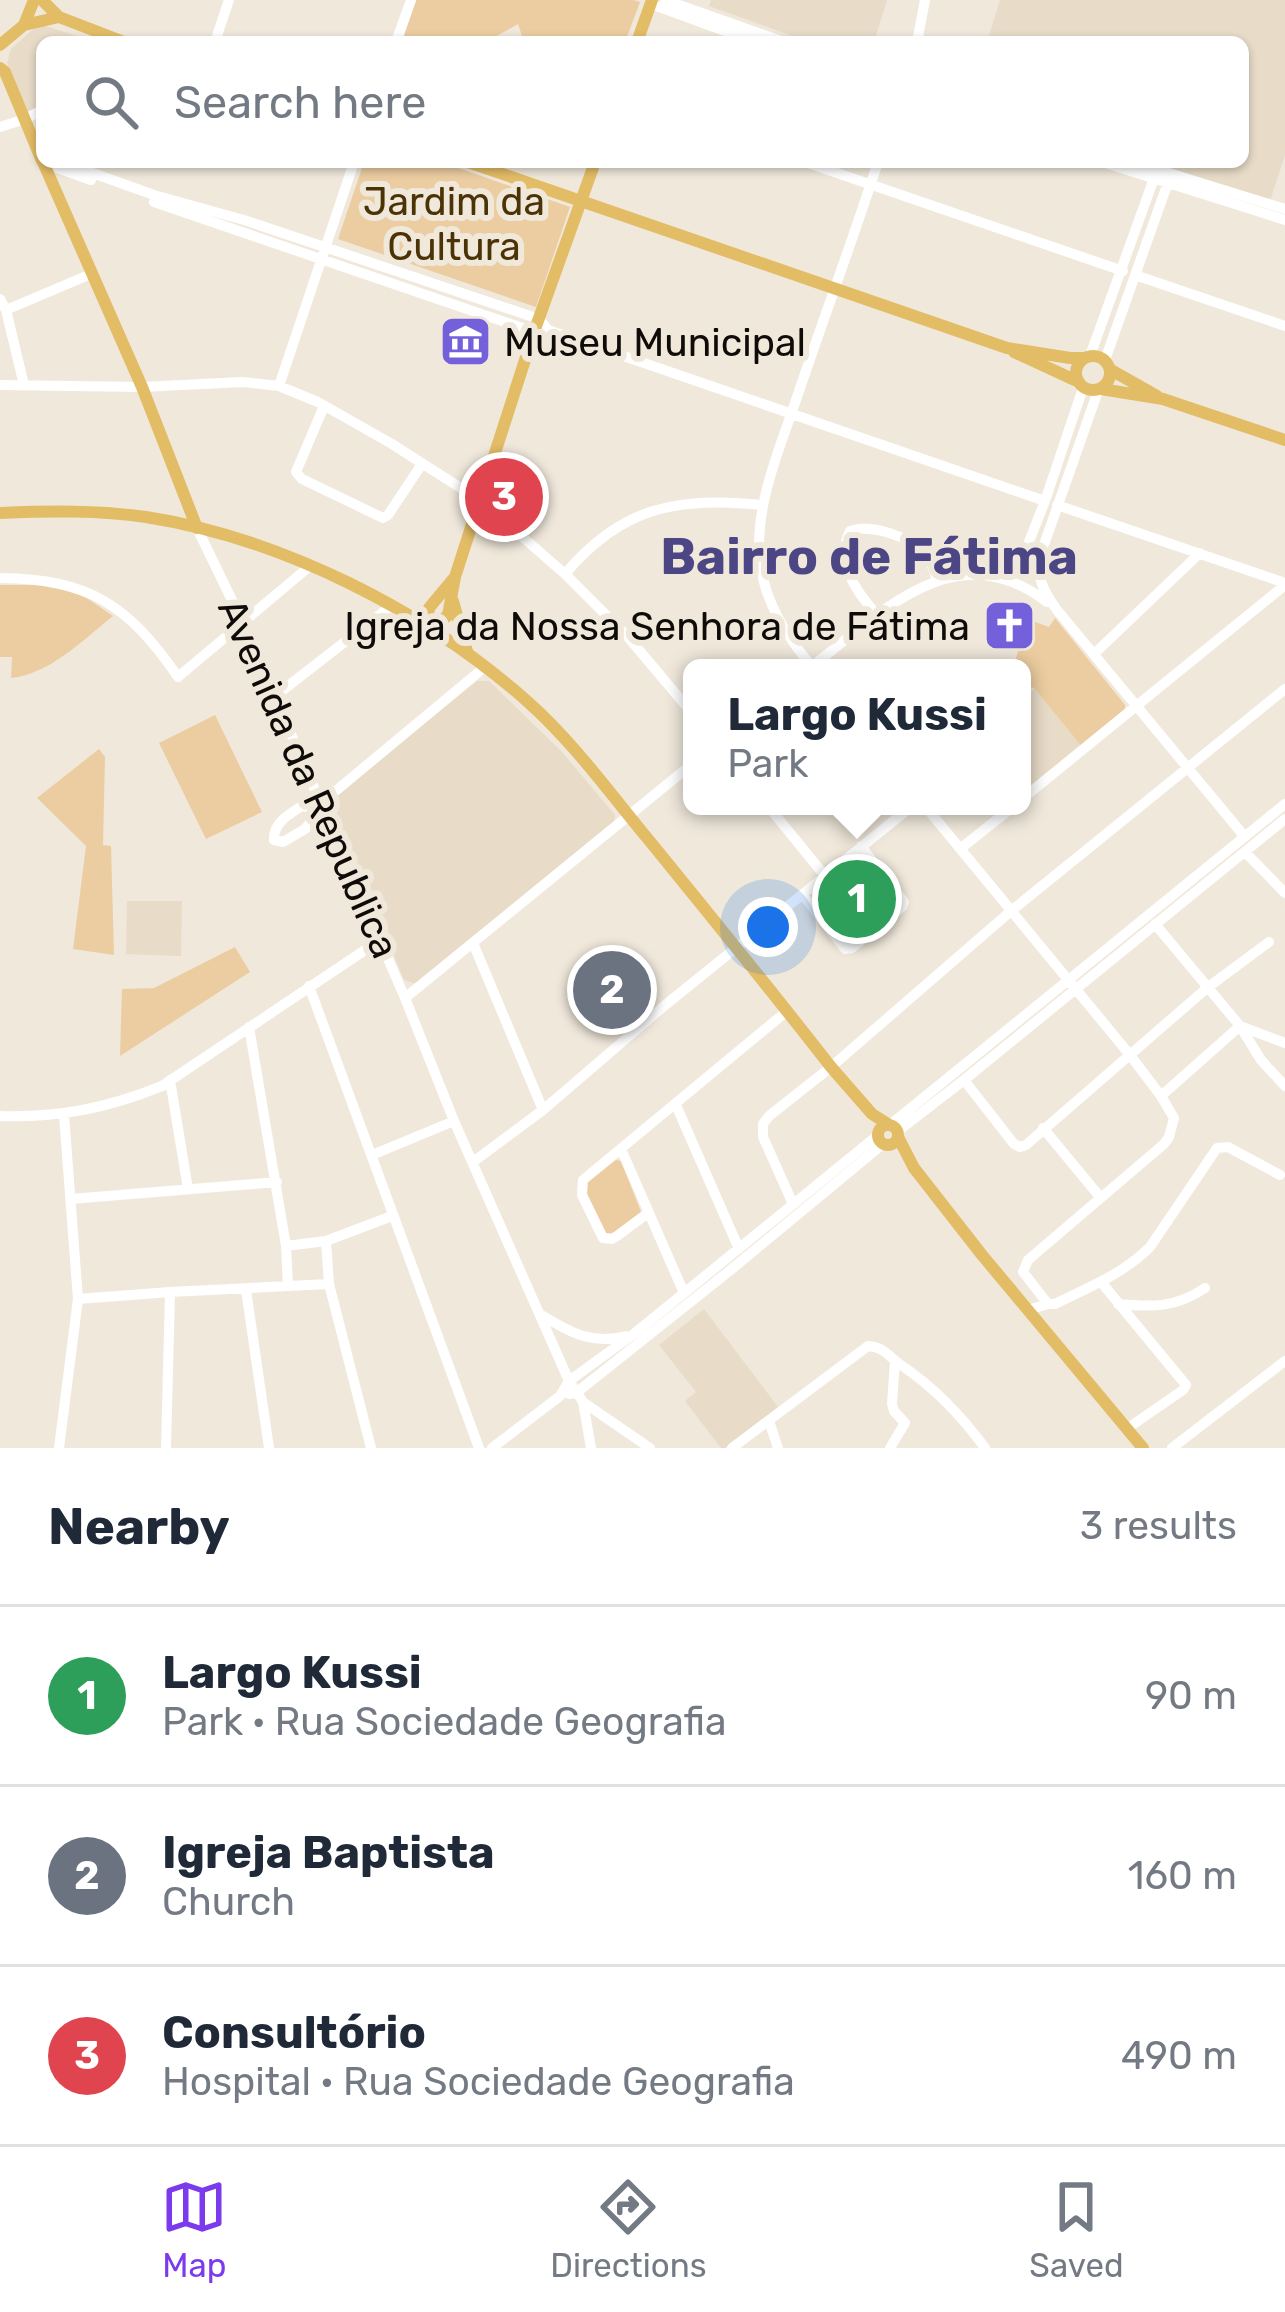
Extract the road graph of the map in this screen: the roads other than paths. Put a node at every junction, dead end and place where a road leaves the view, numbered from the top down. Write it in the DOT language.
graph roads {
  1 [pos="38,0"];
  2 [pos="229,0"];
  3 [pos="411,0"];
  4 [pos="925,0"];
  5 [pos="656,1"];
  6 [pos="59,17"];
  7 [pos="717,24"];
  8 [pos="24,25"];
  9 [pos="97,36"];
  10 [pos="217,36"];
  11 [pos="398,36"];
  12 [pos="640,36"];
  13 [pos="742,36"];
  14 [pos="760,36"];
  15 [pos="917,36"];
  16 [pos="5,42"];
  17 [pos="2,70"];
  18 [pos="36,113"];
  19 [pos="26,119"];
  20 [pos="0,127"];
  21 [pos="36,144"];
  22 [pos="46,168"];
  23 [pos="69,168"];
  24 [pos="79,168"];
  25 [pos="352,168"];
  26 [pos="485,168"];
  27 [pos="593,168"];
  28 [pos="822,168"];
  29 [pos="876,168"];
  30 [pos="1126,168"];
  31 [pos="1145,168"];
  32 [pos="1162,177"];
  33 [pos="870,185"];
  34 [pos="581,201"];
  35 [pos="1285,209"];
  36 [pos="1285,220"];
  37 [pos="242,226"];
  38 [pos="322,254"];
  39 [pos="385,267"];
  40 [pos="1129,273"];
  41 [pos="92,274"];
  42 [pos="381,281"];
  43 [pos="834,287"];
  44 [pos="461,300"];
  45 [pos="3,304"];
  46 [pos="1285,326"];
  47 [pos="540,327"];
  48 [pos="1007,348"];
  49 [pos="1098,361"];
  50 [pos="0,385"];
  51 [pos="24,385"];
  52 [pos="1081,385"];
  53 [pos="279,386"];
  54 [pos="142,387"];
  55 [pos="1100,390"];
  56 [pos="1163,399"];
  57 [pos="324,406"];
  58 [pos="792,414"];
  59 [pos="1285,440"];
  60 [pos="422,464"];
  61 [pos="481,501"];
  62 [pos="1051,503"];
  63 [pos="762,505"];
  64 [pos="0,513"];
  65 [pos="197,528"];
  66 [pos="1200,553"];
  67 [pos="310,566"];
  68 [pos="565,574"];
  69 [pos="994,576"];
  70 [pos="0,578"];
  71 [pos="937,580"];
  72 [pos="1285,584"];
  73 [pos="446,595"];
  74 [pos="394,607"];
  75 [pos="1058,610"];
  76 [pos="878,616"];
  77 [pos="242,621"];
  78 [pos="429,628"];
  79 [pos="467,652"];
  80 [pos="1094,654"];
  81 [pos="805,659"];
  82 [pos="823,659"];
  83 [pos="486,666"];
  84 [pos="1285,688"];
  85 [pos="274,697"];
  86 [pos="683,701"];
  87 [pos="1137,706"];
  88 [pos="1187,768"];
  89 [pos="683,771"];
  90 [pos="1031,793"];
  91 [pos="1285,804"];
  92 [pos="317,807"];
  93 [pos="628,815"];
  94 [pos="775,815"];
  95 [pos="901,815"];
  96 [pos="932,815"];
  97 [pos="1003,815"];
  98 [pos="1285,819"];
  99 [pos="1245,837"];
  100 [pos="861,847"];
  101 [pos="960,849"];
  102 [pos="1245,852"];
  103 [pos="825,876"];
  104 [pos="1285,893"];
  105 [pos="803,895"];
  106 [pos="1011,911"];
  107 [pos="1155,924"];
  108 [pos="380,940"];
  109 [pos="1269,942"];
  110 [pos="473,943"];
  111 [pos="736,947"];
  112 [pos="1071,985"];
  113 [pos="309,986"];
  114 [pos="1207,988"];
  115 [pos="405,998"];
  116 [pos="787,1012"];
  117 [pos="1240,1026"];
  118 [pos="249,1027"];
  119 [pos="1285,1043"];
  120 [pos="1130,1054"];
  121 [pos="831,1067"];
  122 [pos="964,1080"];
  123 [pos="170,1081"];
  124 [pos="1285,1086"];
  125 [pos="1161,1096"];
  126 [pos="676,1105"];
  127 [pos="543,1110"];
  128 [pos="64,1115"];
  129 [pos="0,1116"];
  130 [pos="454,1121"];
  131 [pos="1043,1128"];
  132 [pos="887,1135"];
  133 [pos="621,1149"];
  134 [pos="372,1155"];
  135 [pos="473,1162"];
  136 [pos="1280,1175"];
  137 [pos="277,1182"];
  138 [pos="188,1189"];
  139 [pos="1100,1197"];
  140 [pos="71,1199"];
  141 [pos="793,1204"];
  142 [pos="648,1213"];
  143 [pos="392,1216"];
  144 [pos="326,1241"];
  145 [pos="286,1246"];
  146 [pos="739,1249"];
  147 [pos="1100,1282"];
  148 [pos="329,1284"];
  149 [pos="287,1286"];
  150 [pos="1204,1288"];
  151 [pos="246,1290"];
  152 [pos="170,1292"];
  153 [pos="684,1294"];
  154 [pos="78,1300"];
  155 [pos="1048,1304"];
  156 [pos="1118,1304"];
  157 [pos="1028,1310"];
  158 [pos="539,1313"];
  159 [pos="635,1333"];
  160 [pos="895,1361"];
  161 [pos="1285,1361"];
  162 [pos="576,1392"];
  163 [pos="769,1421"];
  164 [pos="1128,1428"];
  165 [pos="59,1448"];
  166 [pos="166,1448"];
  167 [pos="269,1448"];
  168 [pos="370,1448"];
  169 [pos="479,1448"];
  170 [pos="492,1448"];
  171 [pos="591,1448"];
  172 [pos="650,1448"];
  173 [pos="732,1448"];
  174 [pos="778,1448"];
  175 [pos="890,1448"];
  176 [pos="985,1448"];
  177 [pos="1144,1448"];
  178 [pos="1173,1448"];
  1 -- 6 [label="main road"];
  1 -- 8 [label="main road"];
  2 -- 10 [label="street"];
  3 -- 11 [label="street"];
  4 -- 15 [label="street"];
  5 -- 7 [label="street"];
  5 -- 12 [label="main road"];
  6 -- 8 [label="main road"];
  6 -- 9 [label="main road"];
  7 -- 13 [label="street"];
  7 -- 14 [label="street"];
  8 -- 16 [label="main road"];
  16 -- 17 [label="main road"];
  17 -- 19 [label="main road, Avenida da Republica"];
  18 -- 19 [label="street"];
  19 -- 20 [label="street"];
  19 -- 21 [label="main road, Avenida da Republica"];
  22 -- 41 [label="main road, Avenida da Republica"];
  23 -- 37 [label="street"];
  24 -- 37 [label="street"];
  25 -- 38 [label="street"];
  26 -- 34 [label="main road"];
  27 -- 34 [label="main road"];
  28 -- 33 [label="street"];
  29 -- 33 [label="street"];
  30 -- 32 [label="street"];
  31 -- 32 [label="street"];
  32 -- 35 [label="street"];
  32 -- 36 [label="street"];
  32 -- 40 [label="street"];
  33 -- 40 [label="street"];
  33 -- 43 [label="street"];
  34 -- 43 [label="main road"];
  34 -- 47 [label="main road"];
  37 -- 38 [label="street"];
  38 -- 39 [label="street"];
  38 -- 42 [label="street"];
  38 -- 53 [label="street"];
  39 -- 42 [label="street"];
  39 -- 44 [label="street"];
  40 -- 46 [label="street"];
  40 -- 49 [label="street"];
  41 -- 45 [label="street"];
  41 -- 54 [label="main road, Avenida da Republica"];
  42 -- 44 [label="street"];
  43 -- 48 [label="main road"];
  43 -- 58 [label="street"];
  44 -- 47 [label="street"];
  45 -- 51 [label="street"];
  47 -- 58 [label="street"];
  47 -- 61 [label="main road"];
  48 -- 49 [label="main road"];
  48 -- 52 [label="main road"];
  49 -- 52 [label="main road"];
  49 -- 55 [label="main road"];
  49 -- 56 [label="main road"];
  50 -- 51 [label="street"];
  51 -- 54 [label="street"];
  52 -- 55 [label="main road"];
  52 -- 62 [label="street"];
  53 -- 54 [label="street"];
  53 -- 57 [label="street"];
  54 -- 65 [label="main road, Avenida da Republica"];
  55 -- 56 [label="main road"];
  55 -- 62 [label="street"];
  56 -- 59 [label="main road"];
  57 -- 60 [label="street"];
  57 -- 60 [label="street"];
  58 -- 62 [label="street"];
  58 -- 63 [label="street"];
  60 -- 61 [label="street"];
  61 -- 68 [label="street"];
  61 -- 73 [label="main road"];
  62 -- 66 [label="street"];
  62 -- 69 [label="street"];
  62 -- 75 [label="street"];
  63 -- 68 [label="street"];
  63 -- 81 [label="street"];
  64 -- 65 [label="main road"];
  65 -- 67 [label="main road"];
  65 -- 77 [label="street, Avenida da Republica"];
  66 -- 72 [label="street"];
  66 -- 80 [label="street"];
  67 -- 74 [label="main road"];
  67 -- 77 [label="street"];
  68 -- 86 [label="street"];
  69 -- 71 [label="street"];
  69 -- 75 [label="street"];
  70 -- 77 [label="street"];
  71 -- 76 [label="street"];
  71 -- 76 [label="street"];
  72 -- 87 [label="street"];
  73 -- 74 [label="main road"];
  73 -- 78 [label="main road"];
  73 -- 79 [label="main road"];
  74 -- 78 [label="main road"];
  74 -- 85 [label="street"];
  75 -- 80 [label="street"];
  76 -- 82 [label="street"];
  77 -- 85 [label="street, Avenida da Republica"];
  78 -- 79 [label="main road"];
  79 -- 83 [label="main road"];
  80 -- 87 [label="street"];
  83 -- 92 [label="street"];
  83 -- 93 [label="main road"];
  84 -- 88 [label="street"];
  85 -- 92 [label="street, Avenida da Republica"];
  87 -- 88 [label="street"];
  87 -- 90 [label="street"];
  88 -- 99 [label="street"];
  88 -- 106 [label="street"];
  89 -- 93 [label="street"];
  91 -- 99 [label="street"];
  92 -- 108 [label="street, Avenida da Republica"];
  93 -- 110 [label="street"];
  93 -- 111 [label="main road"];
  94 -- 103 [label="street"];
  95 -- 100 [label="street"];
  96 -- 101 [label="street"];
  97 -- 101 [label="street"];
  98 -- 102 [label="street"];
  99 -- 112 [label="street"];
  100 -- 103 [label="street"];
  100 -- 105 [label="street"];
  101 -- 106 [label="street"];
  102 -- 104 [label="street"];
  102 -- 107 [label="street"];
  103 -- 105 [label="street"];
  105 -- 111 [label="street"];
  106 -- 112 [label="street"];
  106 -- 121 [label="street"];
  107 -- 112 [label="street"];
  107 -- 114 [label="street"];
  108 -- 113 [label="street"];
  108 -- 115 [label="street, Avenida da Republica"];
  109 -- 114 [label="street"];
  110 -- 115 [label="street"];
  110 -- 127 [label="street"];
  111 -- 116 [label="main road"];
  111 -- 127 [label="street"];
  112 -- 120 [label="street"];
  112 -- 122 [label="street"];
  112 -- 132 [label="street"];
  113 -- 118 [label="street"];
  113 -- 134 [label="street"];
  114 -- 117 [label="street"];
  114 -- 120 [label="street"];
  115 -- 130 [label="street, Avenida da Republica"];
  116 -- 121 [label="main road"];
  116 -- 126 [label="street"];
  117 -- 119 [label="street"];
  117 -- 124 [label="street"];
  117 -- 125 [label="street"];
  118 -- 123 [label="street"];
  118 -- 137 [label="street"];
  120 -- 125 [label="street"];
  120 -- 131 [label="street"];
  121 -- 132 [label="main road"];
  121 -- 141 [label="street"];
  122 -- 131 [label="street"];
  122 -- 132 [label="street"];
  123 -- 128 [label="street"];
  123 -- 138 [label="street"];
  125 -- 139 [label="street"];
  126 -- 133 [label="street"];
  126 -- 146 [label="street"];
  127 -- 135 [label="street"];
  128 -- 129 [label="street"];
  128 -- 140 [label="street"];
  130 -- 134 [label="street"];
  130 -- 135 [label="street, Avenida da Republica"];
  131 -- 139 [label="street"];
  132 -- 141 [label="street"];
  132 -- 157 [label="main road"];
  132 -- 162 [label="street"];
  133 -- 142 [label="street"];
  133 -- 142 [label="street"];
  134 -- 143 [label="street"];
  135 -- 158 [label="street, Avenida da Republica"];
  136 -- 147 [label="street"];
  137 -- 138 [label="street"];
  137 -- 145 [label="street"];
  138 -- 140 [label="street"];
  139 -- 155 [label="street"];
  140 -- 154 [label="street"];
  141 -- 146 [label="street"];
  142 -- 153 [label="street"];
  143 -- 144 [label="street"];
  143 -- 169 [label="street"];
  144 -- 145 [label="street"];
  144 -- 148 [label="street"];
  145 -- 149 [label="street"];
  146 -- 153 [label="street"];
  147 -- 155 [label="street"];
  147 -- 156 [label="street"];
  148 -- 149 [label="street"];
  148 -- 168 [label="street"];
  149 -- 151 [label="street"];
  150 -- 156 [label="street"];
  151 -- 152 [label="street"];
  151 -- 167 [label="street"];
  152 -- 154 [label="street"];
  152 -- 166 [label="street"];
  153 -- 159 [label="street"];
  154 -- 165 [label="street"];
  155 -- 157 [label="street"];
  156 -- 164 [label="street"];
  157 -- 164 [label="main road"];
  158 -- 159 [label="street"];
  158 -- 162 [label="street, Avenida da Republica"];
  159 -- 162 [label="street"];
  160 -- 163 [label="street"];
  160 -- 175 [label="street"];
  160 -- 176 [label="street"];
  161 -- 178 [label="street"];
  162 -- 170 [label="street"];
  162 -- 171 [label="street, Avenida da Republica"];
  162 -- 172 [label="street"];
  163 -- 173 [label="street"];
  163 -- 174 [label="street"];
  164 -- 177 [label="main road"];
}
